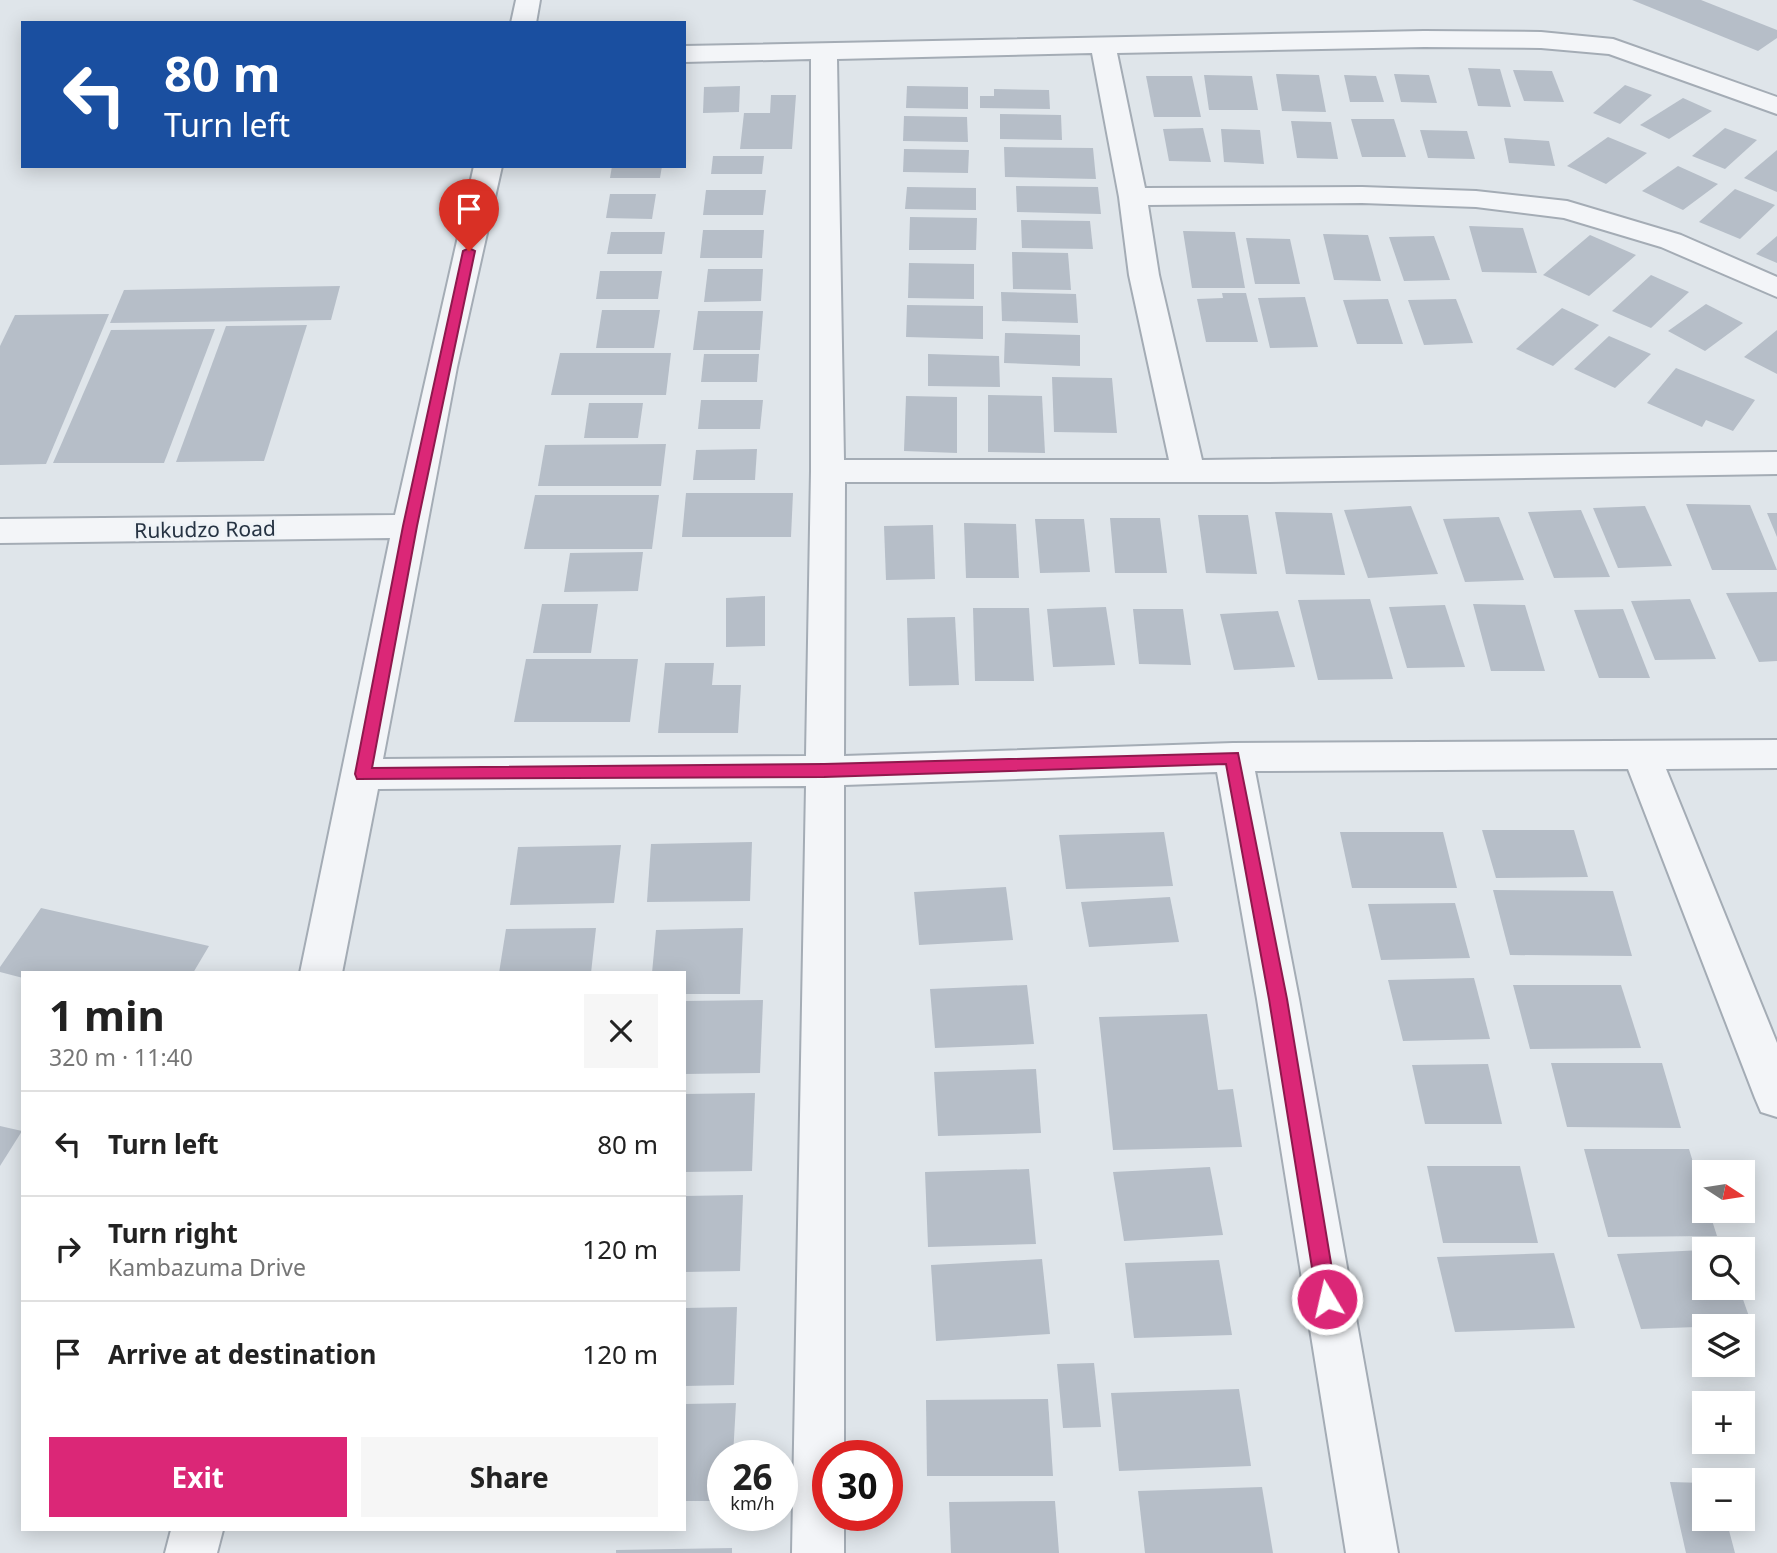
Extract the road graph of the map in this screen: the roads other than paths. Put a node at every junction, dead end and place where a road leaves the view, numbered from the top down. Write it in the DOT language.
graph roads {
  1 [pos="528,0"];
  2 [pos="523,21"];
  3 [pos="1103,46"];
  4 [pos="824,53"];
  5 [pos="686,54"];
  6 [pos="1777,106"];
  7 [pos="488,168"];
  8 [pos="1133,197"];
  9 [pos="1777,288"];
  10 [pos="1777,463"];
  11 [pos="828,471"];
  12 [pos="1188,471"];
  13 [pos="410,526"];
  14 [pos="0,531"];
  15 [pos="1777,754"];
  16 [pos="1642,756"];
  17 [pos="1233,757"];
  18 [pos="824,771"];
  19 [pos="363,774"];
  20 [pos="321,971"];
  21 [pos="1777,1098"];
  22 [pos="197,1531"];
  23 [pos="191,1553"];
  24 [pos="818,1553"];
  25 [pos="1372,1553"];
  1 -- 2 [label="street"];
  3 -- 4 [label="street"];
  3 -- 6 [label="street"];
  3 -- 8 [label="street"];
  4 -- 5 [label="street"];
  4 -- 11 [label="street"];
  7 -- 13 [label="street"];
  8 -- 9 [label="street"];
  8 -- 12 [label="street"];
  10 -- 12 [label="street"];
  11 -- 12 [label="street"];
  11 -- 18 [label="street"];
  13 -- 14 [label="street, Rukudzo Road"];
  13 -- 19 [label="street"];
  15 -- 16 [label="street"];
  16 -- 17 [label="street"];
  16 -- 21 [label="street"];
  17 -- 18 [label="street"];
  17 -- 25 [label="street"];
  18 -- 19 [label="street"];
  18 -- 24 [label="street"];
  19 -- 20 [label="street"];
  22 -- 23 [label="street"];
}
